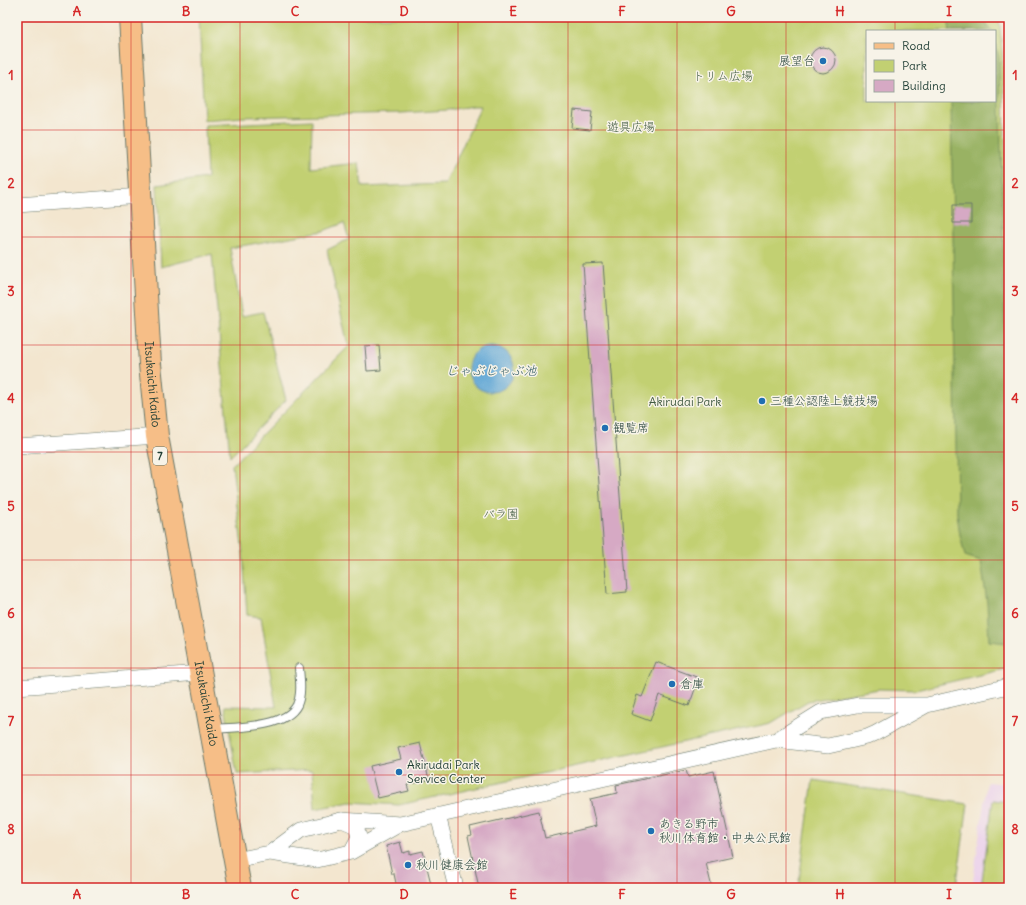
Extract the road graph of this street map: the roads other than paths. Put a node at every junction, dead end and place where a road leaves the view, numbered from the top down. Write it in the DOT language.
graph roads {
  1 [pos="130,17"];
  2 [pos="140,196"];
  3 [pos="17,205"];
  4 [pos="157,436"];
  5 [pos="17,446"];
  6 [pos="299,668"];
  7 [pos="200,673"];
  8 [pos="1009,686"];
  9 [pos="17,687"];
  10 [pos="868,704"];
  11 [pos="927,705"];
  12 [pos="814,717"];
  13 [pos="210,729"];
  14 [pos="876,733"];
  15 [pos="776,740"];
  16 [pos="819,745"];
  17 [pos="438,815"];
  18 [pos="342,820"];
  19 [pos="400,824"];
  20 [pos="301,830"];
  21 [pos="351,852"];
  22 [pos="270,853"];
  23 [pos="304,858"];
  24 [pos="235,860"];
  25 [pos="240,888"];
  26 [pos="456,888"];
  1 -- 2 [label="main road, Itsukaichi Kaido / 7"];
  2 -- 3 [label="street"];
  2 -- 4 [label="main road, Itsukaichi Kaido / 7"];
  4 -- 5 [label="street"];
  4 -- 7 [label="main road, Itsukaichi Kaido / 7"];
  6 -- 13 [label="lane"];
  7 -- 9 [label="street"];
  7 -- 13 [label="main road, Itsukaichi Kaido / 7"];
  8 -- 11 [label="street"];
  10 -- 11 [label="street"];
  10 -- 12 [label="street"];
  10 -- 14 [label="street"];
  11 -- 14 [label="street"];
  12 -- 15 [label="street"];
  12 -- 16 [label="street"];
  13 -- 24 [label="main road, Itsukaichi Kaido / 7"];
  14 -- 16 [label="street"];
  15 -- 16 [label="street"];
  15 -- 17 [label="street"];
  17 -- 19 [label="street"];
  17 -- 26 [label="street"];
  18 -- 19 [label="street"];
  18 -- 20 [label="street"];
  18 -- 21 [label="street"];
  19 -- 21 [label="street"];
  20 -- 22 [label="street"];
  20 -- 23 [label="street"];
  21 -- 23 [label="street"];
  22 -- 23 [label="street"];
  22 -- 24 [label="street"];
  24 -- 25 [label="main road, Itsukaichi Kaido / 7"];
}
